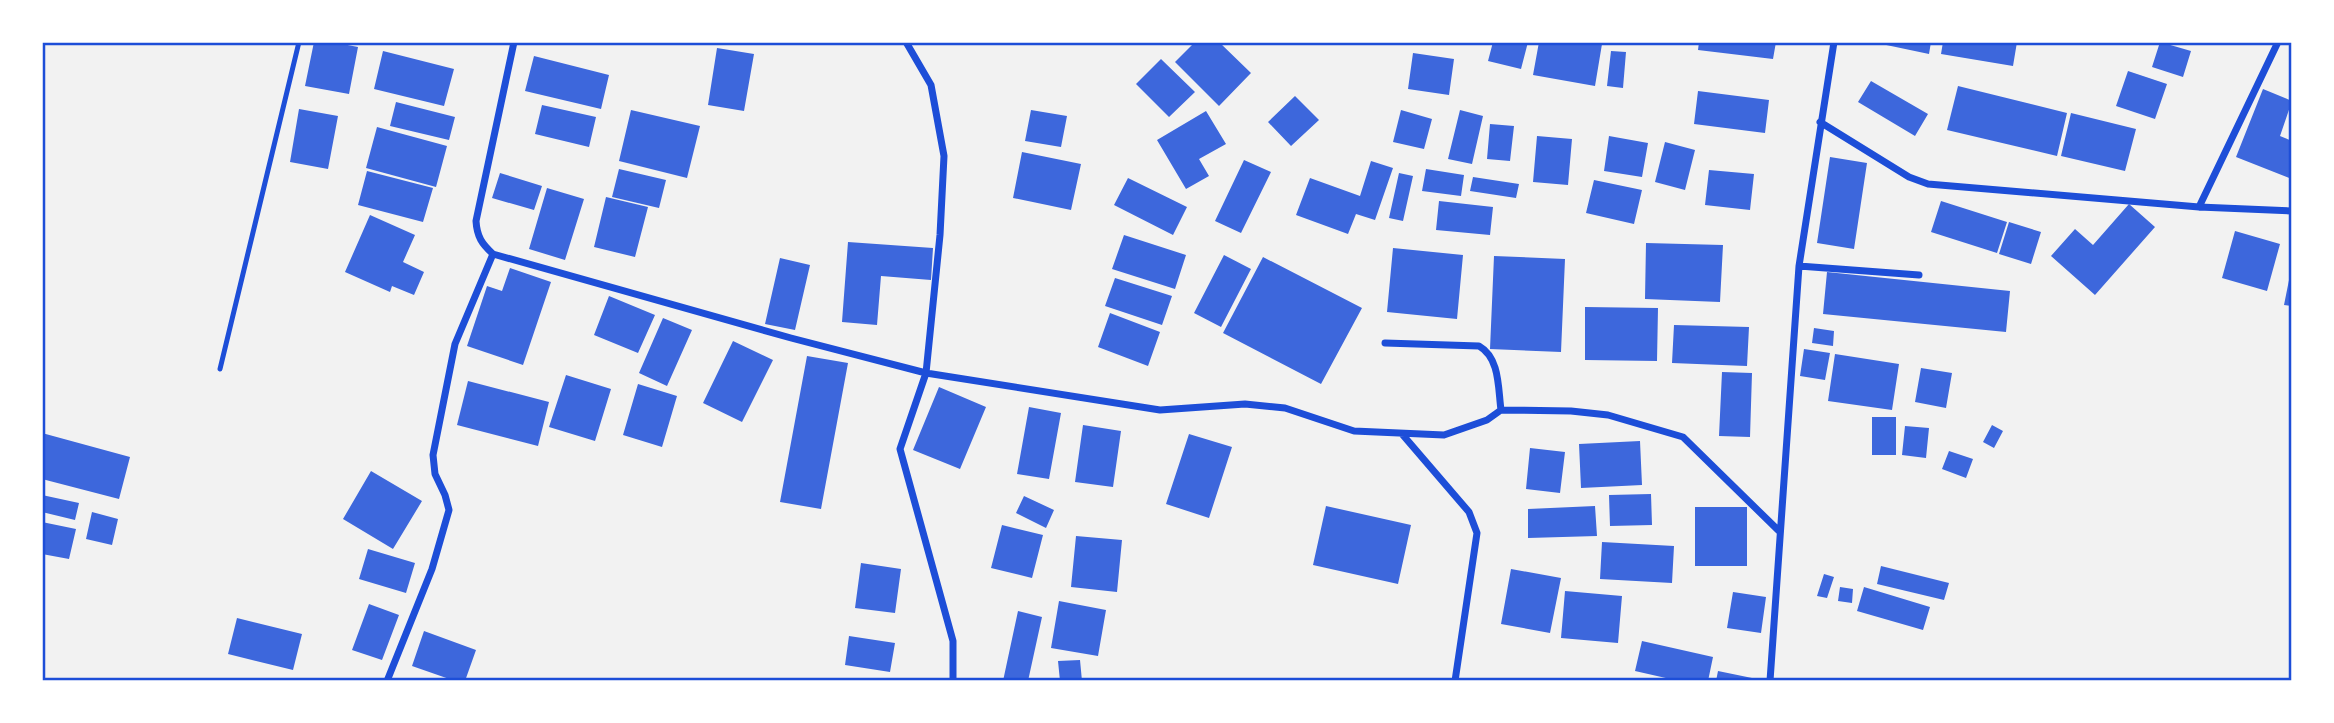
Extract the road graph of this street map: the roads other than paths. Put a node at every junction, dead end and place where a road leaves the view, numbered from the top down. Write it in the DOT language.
graph roads {
  1 [pos="299,42"];
  2 [pos="514,42"];
  3 [pos="906,42"];
  4 [pos="1834,42"];
  5 [pos="2278,42"];
  6 [pos="1820,122"];
  7 [pos="2199,207"];
  8 [pos="2292,211"];
  9 [pos="493,254"];
  10 [pos="1799,267"];
  11 [pos="1919,275"];
  12 [pos="1385,343"];
  13 [pos="220,369"];
  14 [pos="926,373"];
  15 [pos="1502,410"];
  16 [pos="1402,434"];
  17 [pos="1780,532"];
  18 [pos="387,681"];
  19 [pos="953,681"];
  20 [pos="1455,681"];
  21 [pos="1770,681"];
  1 -- 13 [label="lane"];
  2 -- 9 [label="street"];
  3 -- 14 [label="street"];
  4 -- 6 [label="street"];
  5 -- 7 [label="street"];
  6 -- 7 [label="street"];
  6 -- 10 [label="street"];
  7 -- 8 [label="street"];
  9 -- 14 [label="street"];
  9 -- 18 [label="street"];
  10 -- 11 [label="street"];
  10 -- 17 [label="street"];
  12 -- 15 [label="street"];
  14 -- 16 [label="street"];
  14 -- 19 [label="street"];
  15 -- 16 [label="street"];
  15 -- 17 [label="street"];
  16 -- 20 [label="street"];
  17 -- 21 [label="street"];
}
